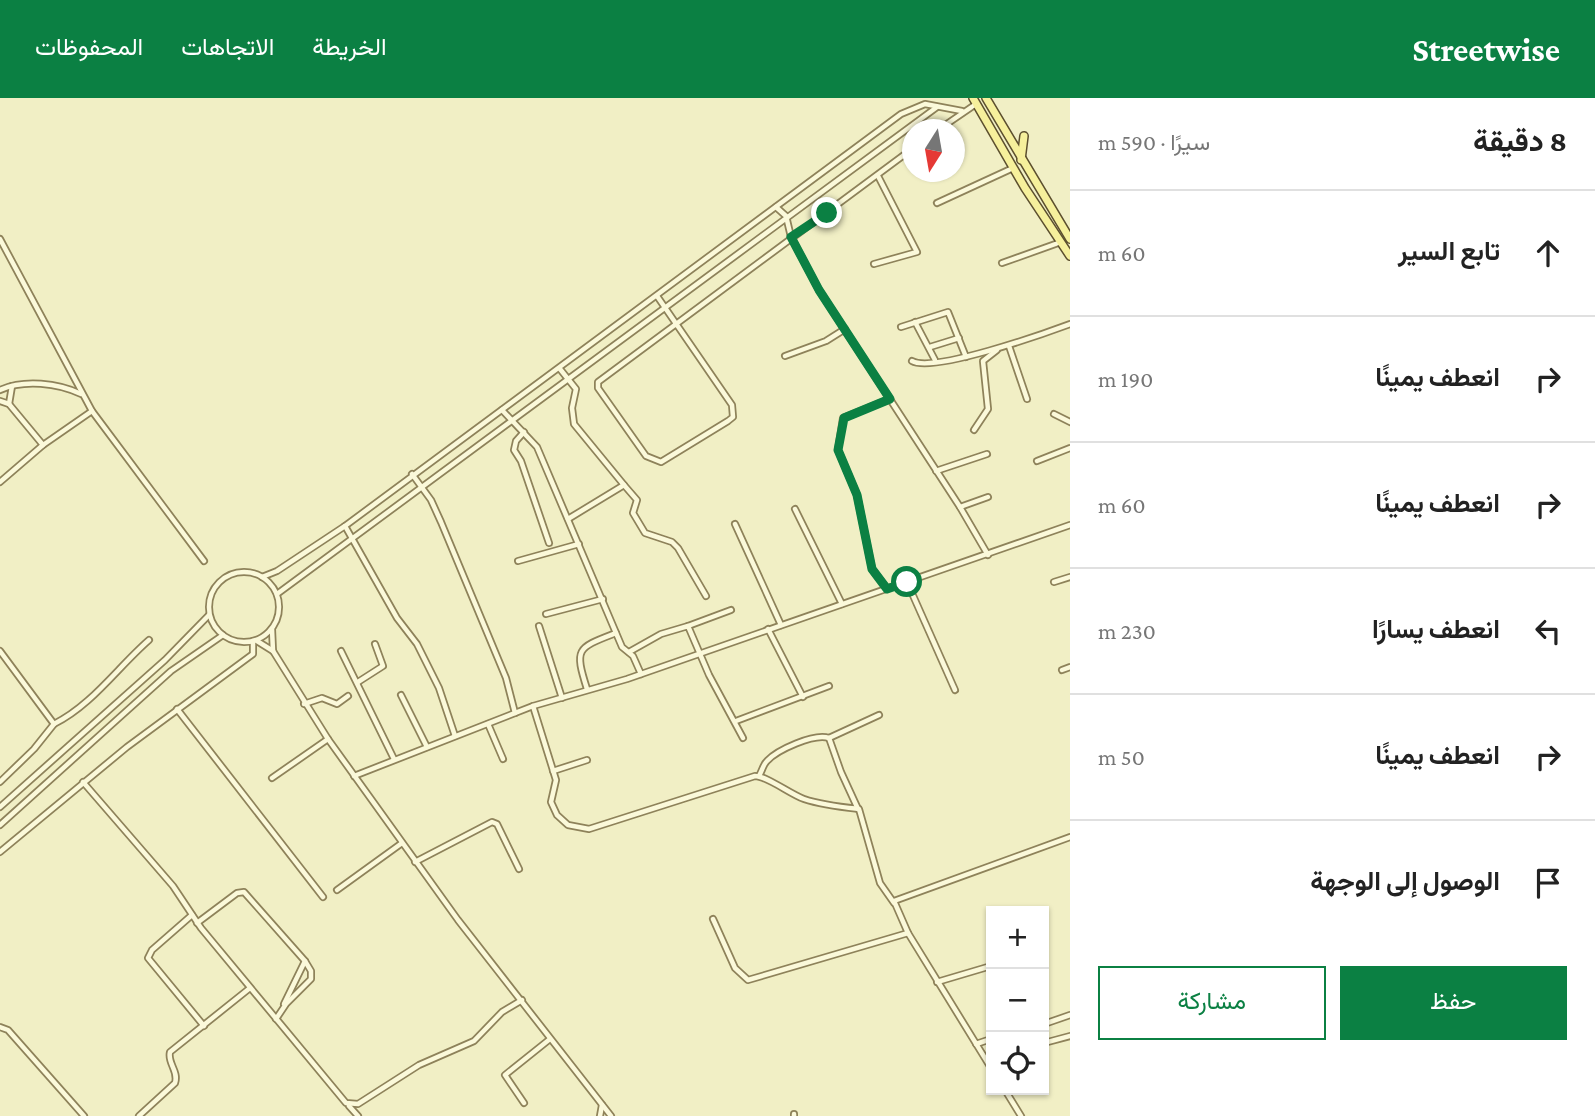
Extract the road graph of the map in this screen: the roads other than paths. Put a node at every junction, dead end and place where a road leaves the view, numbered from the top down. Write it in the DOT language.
graph roads {
  1 [pos="985,98"];
  2 [pos="974,101"];
  3 [pos="938,106"];
  4 [pos="962,111"];
  5 [pos="952,119"];
  6 [pos="1024,136"];
  7 [pos="902,157"];
  8 [pos="1021,160"];
  9 [pos="1014,168"];
  10 [pos="878,176"];
  11 [pos="937,203"];
  12 [pos="776,207"];
  13 [pos="786,216"];
  14 [pos="791,237"];
  15 [pos="0,239"];
  16 [pos="1070,239"];
  17 [pos="1061,242"];
  18 [pos="1070,256"];
  19 [pos="1002,263"];
  20 [pos="874,264"];
  21 [pos="656,296"];
  22 [pos="665,309"];
  23 [pos="675,322"];
  24 [pos="915,322"];
  25 [pos="1070,324"];
  26 [pos="901,327"];
  27 [pos="845,329"];
  28 [pos="959,338"];
  29 [pos="1009,346"];
  30 [pos="930,347"];
  31 [pos="1000,348"];
  32 [pos="785,356"];
  33 [pos="966,356"];
  34 [pos="935,360"];
  35 [pos="912,361"];
  36 [pos="560,369"];
  37 [pos="568,379"];
  38 [pos="12,386"];
  39 [pos="0,390"];
  40 [pos="82,394"];
  41 [pos="890,399"];
  42 [pos="1027,400"];
  43 [pos="0,401"];
  44 [pos="9,404"];
  45 [pos="502,410"];
  46 [pos="92,411"];
  47 [pos="1054,414"];
  48 [pos="511,420"];
  49 [pos="1070,422"];
  50 [pos="974,430"];
  51 [pos="524,432"];
  52 [pos="43,445"];
  53 [pos="1070,448"];
  54 [pos="987,454"];
  55 [pos="1037,461"];
  56 [pos="936,471"];
  57 [pos="412,474"];
  58 [pos="0,482"];
  59 [pos="624,485"];
  60 [pos="422,489"];
  61 [pos="988,498"];
  62 [pos="960,507"];
  63 [pos="795,509"];
  64 [pos="568,519"];
  65 [pos="735,524"];
  66 [pos="1070,525"];
  67 [pos="345,526"];
  68 [pos="353,539"];
  69 [pos="549,542"];
  70 [pos="579,544"];
  71 [pos="988,555"];
  72 [pos="204,561"];
  73 [pos="518,561"];
  74 [pos="262,577"];
  75 [pos="1070,577"];
  76 [pos="907,582"];
  77 [pos="1054,582"];
  78 [pos="887,589"];
  79 [pos="277,594"];
  80 [pos="706,596"];
  81 [pos="603,599"];
  82 [pos="842,604"];
  83 [pos="731,610"];
  84 [pos="546,614"];
  85 [pos="209,615"];
  86 [pos="780,625"];
  87 [pos="539,626"];
  88 [pos="688,626"];
  89 [pos="272,629"];
  90 [pos="768,629"];
  91 [pos="616,633"];
  92 [pos="223,635"];
  93 [pos="149,640"];
  94 [pos="254,641"];
  95 [pos="375,644"];
  96 [pos="273,650"];
  97 [pos="0,651"];
  98 [pos="341,651"];
  99 [pos="629,652"];
  100 [pos="698,653"];
  101 [pos="1070,667"];
  102 [pos="1062,670"];
  103 [pos="641,674"];
  104 [pos="358,682"];
  105 [pos="829,686"];
  106 [pos="587,689"];
  107 [pos="956,690"];
  108 [pos="401,695"];
  109 [pos="348,696"];
  110 [pos="803,697"];
  111 [pos="562,698"];
  112 [pos="304,704"];
  113 [pos="533,706"];
  114 [pos="177,709"];
  115 [pos="516,713"];
  116 [pos="879,715"];
  117 [pos="736,722"];
  118 [pos="54,724"];
  119 [pos="488,724"];
  120 [pos="455,736"];
  121 [pos="829,737"];
  122 [pos="743,738"];
  123 [pos="328,739"];
  124 [pos="427,747"];
  125 [pos="394,759"];
  126 [pos="503,759"];
  127 [pos="587,760"];
  128 [pos="553,771"];
  129 [pos="354,776"];
  130 [pos="759,776"];
  131 [pos="272,778"];
  132 [pos="0,782"];
  133 [pos="83,782"];
  134 [pos="0,807"];
  135 [pos="859,809"];
  136 [pos="0,825"];
  137 [pos="1070,837"];
  138 [pos="402,843"];
  139 [pos="0,852"];
  140 [pos="415,862"];
  141 [pos="519,869"];
  142 [pos="337,890"];
  143 [pos="323,897"];
  144 [pos="894,903"];
  145 [pos="192,915"];
  146 [pos="713,919"];
  147 [pos="197,923"];
  148 [pos="908,933"];
  149 [pos="304,961"];
  150 [pos="986,967"];
  151 [pos="937,982"];
  152 [pos="250,988"];
  153 [pos="522,1000"];
  154 [pos="282,1008"];
  155 [pos="1070,1015"];
  156 [pos="276,1020"];
  157 [pos="1049,1022"];
  158 [pos="204,1026"];
  159 [pos="0,1027"];
  160 [pos="1070,1036"];
  161 [pos="550,1039"];
  162 [pos="986,1041"];
  163 [pos="1049,1042"];
  164 [pos="976,1044"];
  165 [pos="986,1057"];
  166 [pos="1008,1095"];
  167 [pos="524,1103"];
  168 [pos="348,1104"];
  169 [pos="602,1104"];
  170 [pos="84,1116"];
  171 [pos="139,1116"];
  172 [pos="358,1116"];
  173 [pos="600,1116"];
  174 [pos="611,1116"];
  175 [pos="1021,1116"];
  1 -- 8 [label="main road"];
  2 -- 4 [label="street"];
  2 -- 9 [label="main road"];
  3 -- 4 [label="street"];
  3 -- 12 [label="street"];
  3 -- 13 [label="street"];
  4 -- 5 [label="street"];
  6 -- 8 [label="main road"];
  7 -- 10 [label="street"];
  8 -- 16 [label="main road"];
  9 -- 11 [label="street"];
  9 -- 17 [label="main road"];
  10 -- 14 [label="street"];
  10 -- 20 [label="street"];
  12 -- 13 [label="street"];
  12 -- 21 [label="street"];
  13 -- 14 [label="street"];
  13 -- 22 [label="street"];
  14 -- 23 [label="street"];
  14 -- 27 [label="street"];
  15 -- 40 [label="street"];
  17 -- 18 [label="main road"];
  17 -- 19 [label="street"];
  21 -- 22 [label="street"];
  21 -- 36 [label="street"];
  22 -- 23 [label="street"];
  22 -- 37 [label="street"];
  23 -- 23 [label="street"];
  24 -- 26 [label="street"];
  24 -- 28 [label="street"];
  24 -- 30 [label="street"];
  25 -- 29 [label="street"];
  27 -- 32 [label="street"];
  27 -- 41 [label="street"];
  28 -- 30 [label="street"];
  28 -- 33 [label="street"];
  29 -- 31 [label="street"];
  29 -- 42 [label="street"];
  30 -- 34 [label="street"];
  31 -- 33 [label="street"];
  31 -- 50 [label="street"];
  33 -- 34 [label="street"];
  34 -- 35 [label="street"];
  36 -- 37 [label="street"];
  36 -- 45 [label="street"];
  37 -- 48 [label="street"];
  37 -- 59 [label="street"];
  38 -- 39 [label="street"];
  38 -- 40 [label="street"];
  38 -- 44 [label="street"];
  40 -- 46 [label="street"];
  41 -- 56 [label="street"];
  41 -- 78 [label="street"];
  43 -- 44 [label="street"];
  44 -- 52 [label="street"];
  45 -- 48 [label="street"];
  45 -- 57 [label="street"];
  46 -- 52 [label="street"];
  46 -- 72 [label="street"];
  47 -- 49 [label="street"];
  48 -- 51 [label="street"];
  48 -- 60 [label="street"];
  51 -- 64 [label="street"];
  51 -- 69 [label="street"];
  52 -- 58 [label="street"];
  53 -- 55 [label="street"];
  54 -- 56 [label="street"];
  56 -- 62 [label="street"];
  57 -- 60 [label="street"];
  57 -- 67 [label="street"];
  59 -- 64 [label="street"];
  59 -- 80 [label="street"];
  60 -- 68 [label="street"];
  60 -- 115 [label="street"];
  61 -- 62 [label="street"];
  62 -- 71 [label="street"];
  63 -- 82 [label="street"];
  64 -- 70 [label="street"];
  65 -- 86 [label="street"];
  66 -- 71 [label="street"];
  67 -- 68 [label="street"];
  67 -- 74 [label="street"];
  68 -- 79 [label="street"];
  68 -- 120 [label="street"];
  70 -- 73 [label="street"];
  70 -- 81 [label="street"];
  71 -- 76 [label="street"];
  74 -- 79 [label="street"];
  74 -- 85 [label="street"];
  75 -- 77 [label="street"];
  76 -- 78 [label="street"];
  76 -- 107 [label="street"];
  78 -- 82 [label="street"];
  79 -- 89 [label="street"];
  81 -- 84 [label="street"];
  81 -- 91 [label="street"];
  82 -- 86 [label="street"];
  83 -- 88 [label="street"];
  85 -- 92 [label="street"];
  85 -- 134 [label="street"];
  86 -- 90 [label="street"];
  87 -- 111 [label="street"];
  88 -- 99 [label="street"];
  88 -- 100 [label="street"];
  89 -- 94 [label="street"];
  89 -- 96 [label="street"];
  90 -- 100 [label="street"];
  90 -- 110 [label="street"];
  91 -- 99 [label="street"];
  91 -- 106 [label="street"];
  92 -- 94 [label="street"];
  92 -- 136 [label="street"];
  93 -- 118 [label="street"];
  94 -- 96 [label="street"];
  94 -- 114 [label="street"];
  95 -- 104 [label="street"];
  96 -- 112 [label="street"];
  97 -- 118 [label="street"];
  98 -- 104 [label="street"];
  99 -- 103 [label="street"];
  100 -- 103 [label="street"];
  100 -- 117 [label="street"];
  101 -- 102 [label="street"];
  103 -- 106 [label="street"];
  104 -- 125 [label="street"];
  105 -- 110 [label="street"];
  106 -- 111 [label="street"];
  108 -- 124 [label="street"];
  109 -- 112 [label="street"];
  110 -- 117 [label="street"];
  111 -- 113 [label="street"];
  112 -- 123 [label="street"];
  113 -- 115 [label="street"];
  113 -- 128 [label="street"];
  114 -- 133 [label="street"];
  114 -- 143 [label="street"];
  115 -- 119 [label="street"];
  116 -- 121 [label="street"];
  117 -- 122 [label="street"];
  118 -- 132 [label="street"];
  119 -- 120 [label="street"];
  119 -- 126 [label="street"];
  120 -- 124 [label="street"];
  121 -- 130 [label="street"];
  121 -- 135 [label="street"];
  123 -- 129 [label="street"];
  123 -- 131 [label="street"];
  124 -- 125 [label="street"];
  125 -- 129 [label="street"];
  127 -- 128 [label="street"];
  128 -- 130 [label="street"];
  129 -- 138 [label="street"];
  130 -- 135 [label="street"];
  133 -- 139 [label="street"];
  133 -- 145 [label="street"];
  135 -- 144 [label="street"];
  137 -- 144 [label="street"];
  138 -- 140 [label="street"];
  138 -- 142 [label="street"];
  140 -- 141 [label="street"];
  140 -- 153 [label="street"];
  144 -- 148 [label="street"];
  145 -- 147 [label="street"];
  145 -- 158 [label="street"];
  146 -- 148 [label="street"];
  147 -- 149 [label="street"];
  147 -- 152 [label="street"];
  148 -- 151 [label="street"];
  149 -- 154 [label="street"];
  149 -- 154 [label="street"];
  150 -- 151 [label="street"];
  151 -- 164 [label="street"];
  152 -- 156 [label="street"];
  152 -- 158 [label="street"];
  153 -- 161 [label="street"];
  153 -- 168 [label="street"];
  154 -- 156 [label="street"];
  155 -- 157 [label="street"];
  156 -- 168 [label="street"];
  158 -- 171 [label="street"];
  159 -- 170 [label="street"];
  160 -- 163 [label="street"];
  161 -- 167 [label="street"];
  161 -- 169 [label="street"];
  162 -- 164 [label="street"];
  164 -- 165 [label="street"];
  166 -- 175 [label="street"];
  168 -- 172 [label="street"];
  169 -- 173 [label="street"];
  169 -- 174 [label="street"];
}
